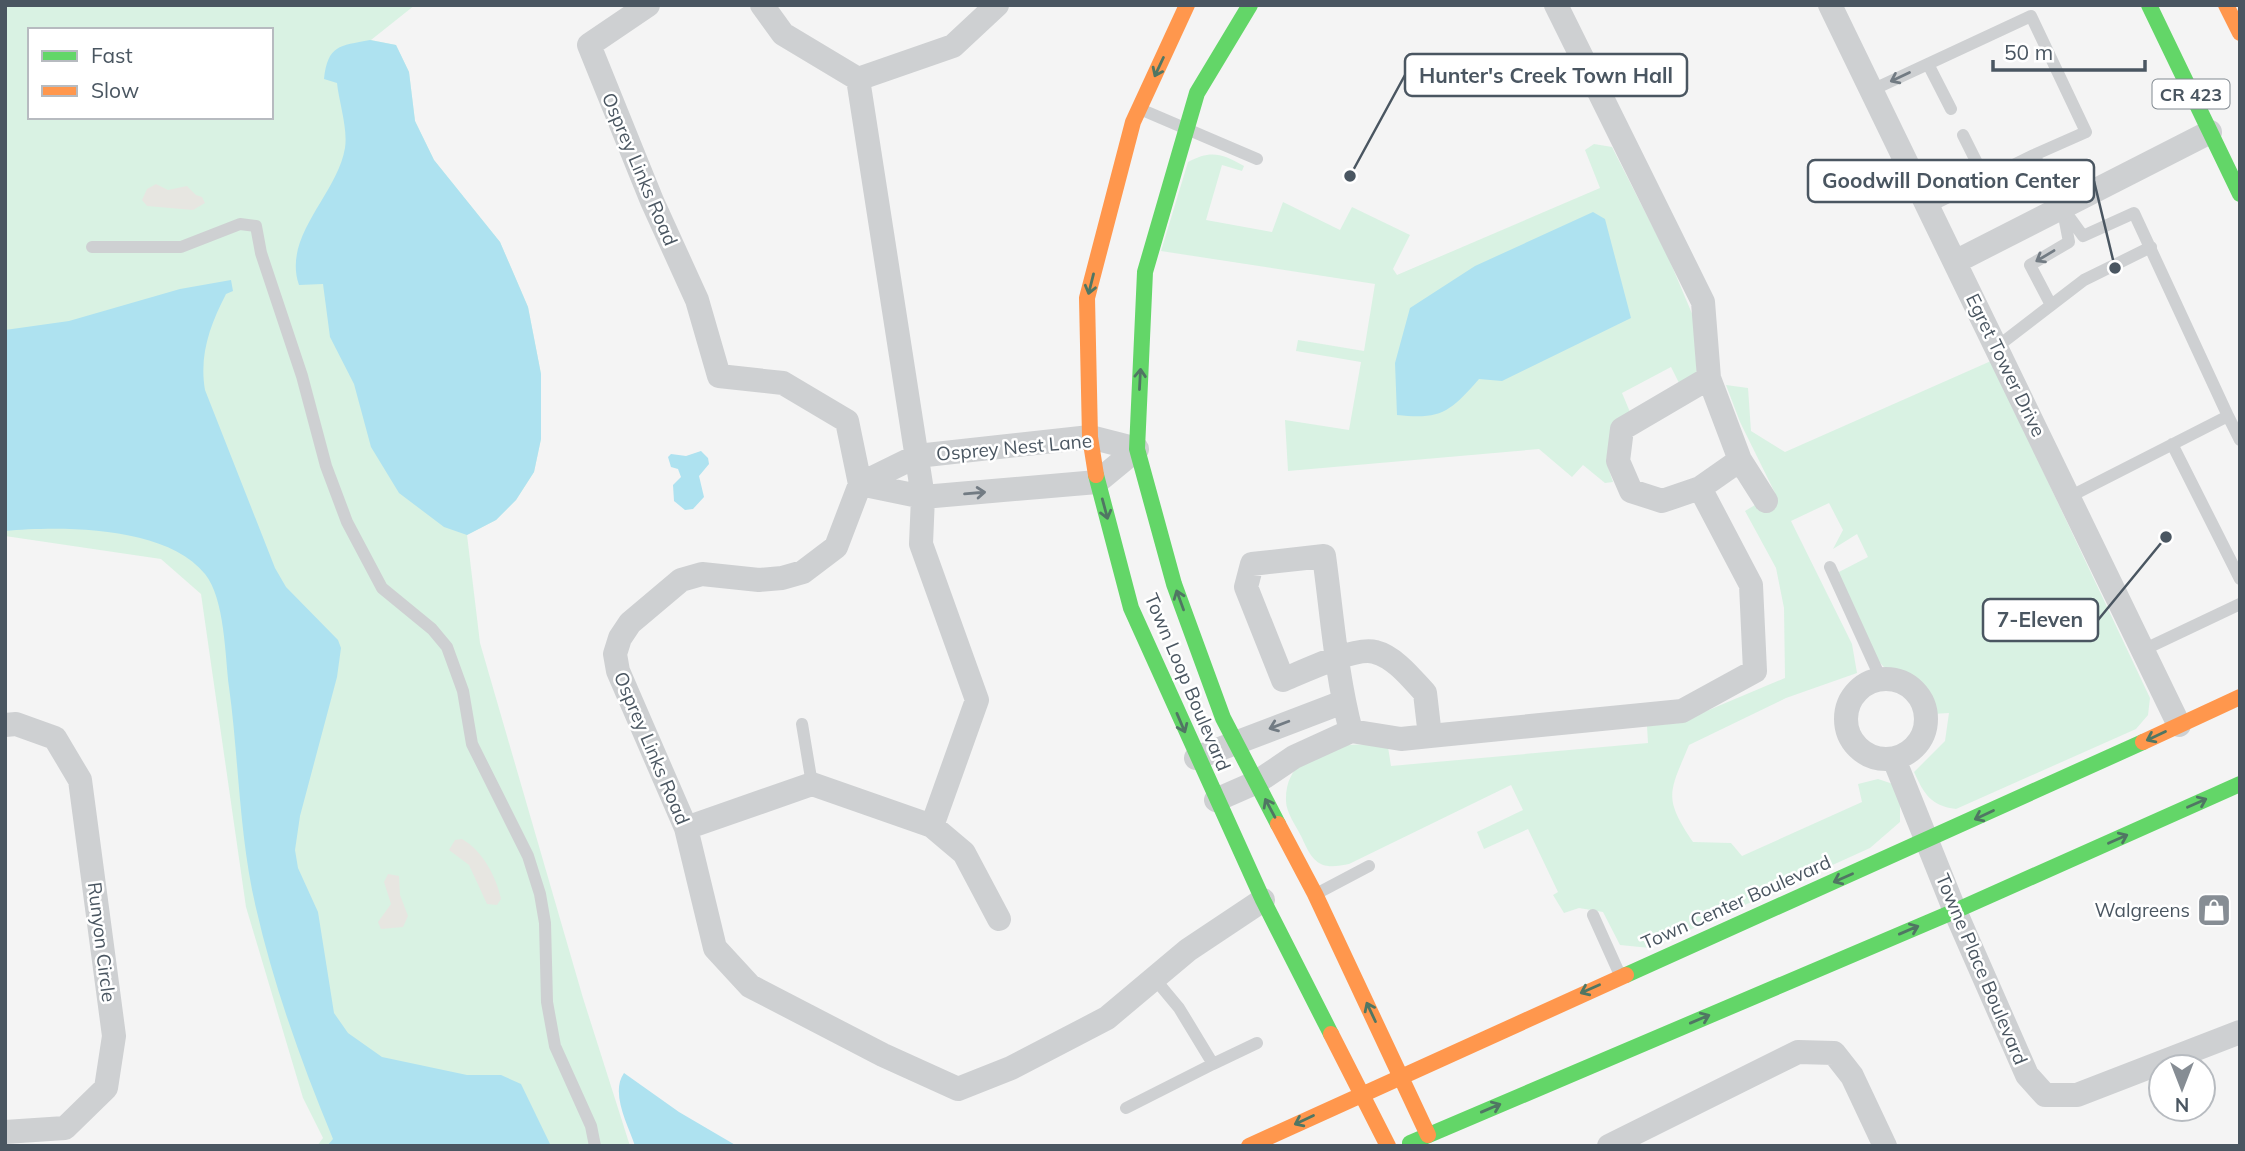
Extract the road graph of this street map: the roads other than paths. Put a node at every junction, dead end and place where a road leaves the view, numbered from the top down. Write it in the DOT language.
graph roads {
  1 [pos="648,5"];
  2 [pos="762,5"];
  3 [pos="997,5"];
  4 [pos="1187,5"];
  5 [pos="1250,5"];
  6 [pos="1556,5"];
  7 [pos="1830,5"];
  8 [pos="2149,5"];
  9 [pos="2233,11"];
  10 [pos="2240,33"];
  11 [pos="1928,64"];
  12 [pos="858,79"];
  13 [pos="1871,90"];
  14 [pos="1951,108"];
  15 [pos="1139,109"];
  16 [pos="1186,130"];
  17 [pos="2210,132"];
  18 [pos="1963,135"];
  19 [pos="2034,155"];
  20 [pos="1258,159"];
  21 [pos="1985,179"];
  22 [pos="2240,194"];
  23 [pos="1928,207"];
  24 [pos="2062,207"];
  25 [pos="92,247"];
  26 [pos="2151,247"];
  27 [pos="1955,262"];
  28 [pos="2051,305"];
  29 [pos="1997,346"];
  30 [pos="1709,378"];
  31 [pos="2228,416"];
  32 [pos="1090,437"];
  33 [pos="2240,440"];
  34 [pos="2172,444"];
  35 [pos="1137,449"];
  36 [pos="917,456"];
  37 [pos="1740,460"];
  38 [pos="1097,482"];
  39 [pos="860,484"];
  40 [pos="1700,488"];
  41 [pos="923,497"];
  42 [pos="2069,497"];
  43 [pos="1766,501"];
  44 [pos="1830,568"];
  45 [pos="2240,579"];
  46 [pos="2240,604"];
  47 [pos="2143,650"];
  48 [pos="1338,657"];
  49 [pos="1881,679"];
  50 [pos="2240,697"];
  51 [pos="1343,702"];
  52 [pos="802,724"];
  53 [pos="5,725"];
  54 [pos="2179,725"];
  55 [pos="1351,731"];
  56 [pos="1430,736"];
  57 [pos="1236,742"];
  58 [pos="1196,758"];
  59 [pos="1894,759"];
  60 [pos="1257,782"];
  61 [pos="812,784"];
  62 [pos="2240,784"];
  63 [pos="1216,800"];
  64 [pos="932,825"];
  65 [pos="686,828"];
  66 [pos="1928,841"];
  67 [pos="1369,866"];
  68 [pos="1315,894"];
  69 [pos="1264,900"];
  70 [pos="1955,911"];
  71 [pos="1593,915"];
  72 [pos="999,919"];
  73 [pos="1620,975"];
  74 [pos="1154,978"];
  75 [pos="2240,1032"];
  76 [pos="1257,1043"];
  77 [pos="1213,1064"];
  78 [pos="1400,1074"];
  79 [pos="1360,1094"];
  80 [pos="1126,1108"];
  81 [pos="5,1132"];
  82 [pos="1431,1140"];
  83 [pos="596,1146"];
  84 [pos="1249,1146"];
  85 [pos="1388,1146"];
  86 [pos="1404,1146"];
  87 [pos="1609,1146"];
  88 [pos="1885,1146"];
  1 -- 39 [label="street, Osprey Links Road"];
  2 -- 12 [label="street"];
  3 -- 12 [label="street"];
  4 -- 15 [label="main road, Town Loop Boulevard, one-way"];
  5 -- 16 [label="main road, Town Loop Boulevard"];
  6 -- 30 [label="street"];
  7 -- 13 [label="street, Egret Tower Drive"];
  8 -- 17 [label="main road, CR 423"];
  9 -- 10 [label="main road"];
  11 -- 13 [label="lane, one-way"];
  11 -- 14 [label="lane"];
  11 -- 19 [label="lane"];
  12 -- 36 [label="street, Osprey Nest Lane"];
  13 -- 23 [label="street, Egret Tower Drive"];
  15 -- 16 [label="lane"];
  15 -- 32 [label="main road, Town Loop Boulevard, one-way"];
  16 -- 20 [label="lane"];
  35 -- 16 [label="main road, Town Loop Boulevard, one-way"];
  17 -- 22 [label="main road, CR 423"];
  17 -- 24 [label="street"];
  18 -- 21 [label="lane"];
  19 -- 21 [label="lane"];
  19 -- 24 [label="lane"];
  21 -- 23 [label="lane"];
  23 -- 27 [label="street, Egret Tower Drive"];
  24 -- 26 [label="lane"];
  24 -- 27 [label="street"];
  24 -- 28 [label="lane, one-way"];
  25 -- 83 [label="lane"];
  26 -- 28 [label="lane"];
  26 -- 31 [label="lane"];
  27 -- 29 [label="street, Egret Tower Drive"];
  28 -- 29 [label="lane"];
  29 -- 42 [label="street, Egret Tower Drive"];
  30 -- 37 [label="street"];
  30 -- 40 [label="street"];
  31 -- 33 [label="lane"];
  31 -- 34 [label="lane"];
  32 -- 35 [label="street, Osprey Nest Lane"];
  32 -- 36 [label="street, Osprey Nest Lane"];
  32 -- 38 [label="main road, Town Loop Boulevard"];
  34 -- 42 [label="lane"];
  34 -- 45 [label="lane"];
  35 -- 38 [label="street, Osprey Nest Lane"];
  57 -- 35 [label="main road, Town Loop Boulevard, one-way"];
  36 -- 39 [label="street, Osprey Nest Lane"];
  36 -- 41 [label="street, Osprey Nest Lane"];
  37 -- 40 [label="street"];
  37 -- 43 [label="street"];
  41 -- 38 [label="street, one-way"];
  38 -- 58 [label="main road, Town Loop Boulevard, one-way"];
  39 -- 41 [label="street"];
  39 -- 65 [label="street, Osprey Links Road"];
  40 -- 56 [label="street"];
  41 -- 64 [label="street, Osprey Nest Lane"];
  42 -- 47 [label="street, Egret Tower Drive"];
  44 -- 49 [label="lane"];
  46 -- 47 [label="lane"];
  47 -- 54 [label="street, Egret Tower Drive"];
  48 -- 48 [label="street"];
  48 -- 51 [label="street"];
  48 -- 56 [label="street"];
  49 -- 59 [label="street"];
  49 -- 59 [label="street"];
  50 -- 54 [label="main road, Town Center Boulevard"];
  51 -- 55 [label="street"];
  51 -- 57 [label="street, one-way"];
  52 -- 61 [label="lane"];
  53 -- 81 [label="street, Runyon Circle"];
  54 -- 66 [label="main road, Town Center Boulevard, one-way"];
  55 -- 56 [label="street"];
  55 -- 60 [label="street"];
  57 -- 58 [label="street"];
  57 -- 60 [label="main road, Town Loop Boulevard"];
  58 -- 63 [label="main road, Town Loop Boulevard"];
  59 -- 66 [label="street, Towne Place Boulevard"];
  60 -- 63 [label="street"];
  68 -- 60 [label="main road, Town Loop Boulevard, one-way"];
  61 -- 64 [label="street"];
  61 -- 65 [label="street"];
  70 -- 62 [label="main road, one-way"];
  63 -- 69 [label="main road, Town Loop Boulevard"];
  64 -- 72 [label="street"];
  65 -- 74 [label="street, Osprey Links Road"];
  66 -- 70 [label="street, Towne Place Boulevard"];
  66 -- 73 [label="main road, Town Center Boulevard, one-way"];
  67 -- 68 [label="lane"];
  78 -- 68 [label="main road, Town Loop Boulevard, one-way"];
  69 -- 74 [label="street, Osprey Links Road"];
  69 -- 79 [label="main road, Town Loop Boulevard"];
  70 -- 75 [label="street, Towne Place Boulevard"];
  82 -- 70 [label="main road, one-way"];
  71 -- 73 [label="lane"];
  73 -- 78 [label="main road, Town Center Boulevard, one-way"];
  74 -- 77 [label="lane"];
  76 -- 77 [label="lane"];
  77 -- 80 [label="lane"];
  78 -- 79 [label="main road, Town Center Boulevard"];
  78 -- 82 [label="main road, Town Loop Boulevard"];
  79 -- 84 [label="main road, Town Center Boulevard, one-way"];
  79 -- 85 [label="main road, Town Loop Boulevard"];
  82 -- 86 [label="main road"];
  87 -- 88 [label="street"];
}
